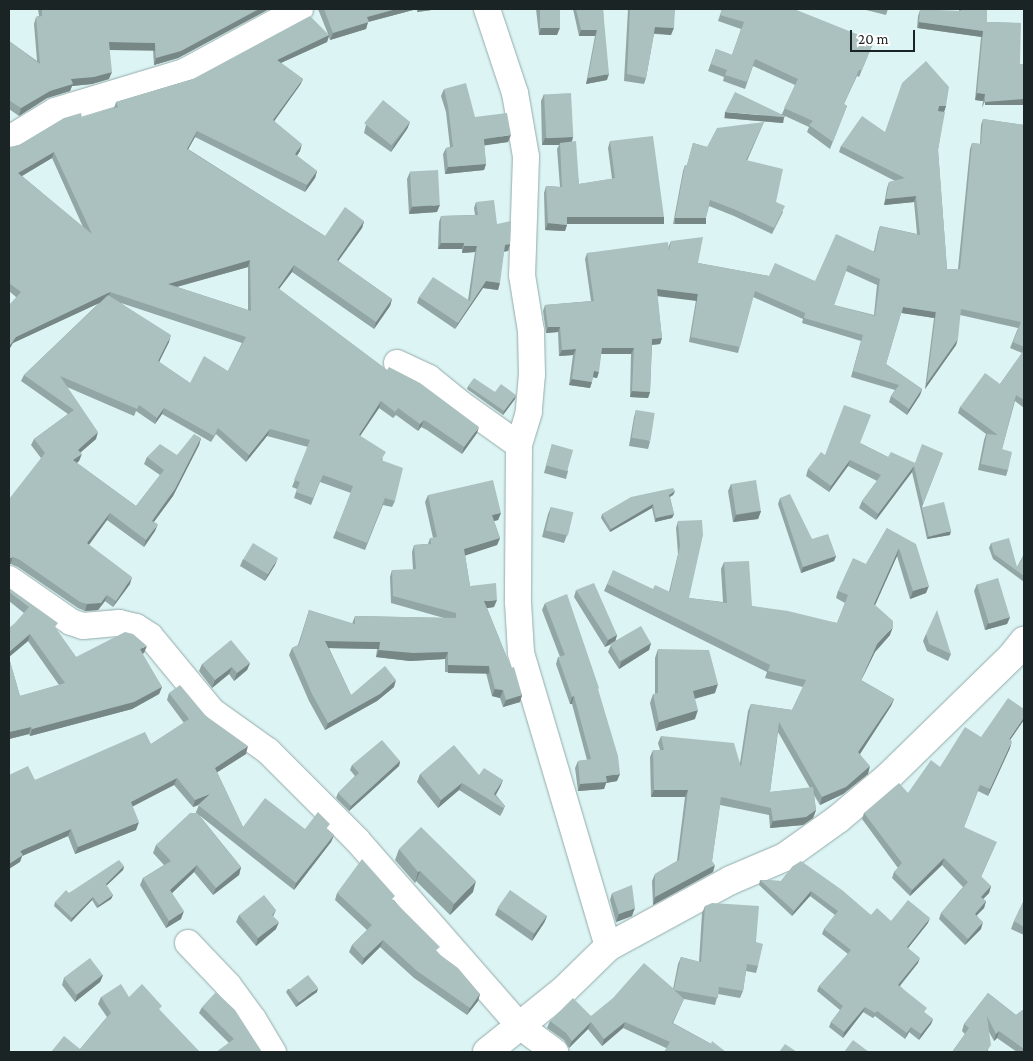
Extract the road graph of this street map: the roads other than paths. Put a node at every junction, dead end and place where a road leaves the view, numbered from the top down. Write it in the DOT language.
graph roads {
  1 [pos="300,9"];
  2 [pos="487,9"];
  3 [pos="9,139"];
  4 [pos="397,363"];
  5 [pos="519,445"];
  6 [pos="9,579"];
  7 [pos="1024,641"];
  8 [pos="188,944"];
  9 [pos="608,947"];
  10 [pos="520,1026"];
  11 [pos="273,1052"];
  12 [pos="486,1052"];
  13 [pos="555,1052"];
  1 -- 3 [label="street"];
  2 -- 5 [label="street"];
  4 -- 5 [label="street"];
  5 -- 9 [label="street"];
  6 -- 10 [label="street"];
  7 -- 9 [label="street"];
  8 -- 11 [label="street"];
  9 -- 10 [label="street"];
  10 -- 12 [label="street"];
  10 -- 13 [label="street"];
}
